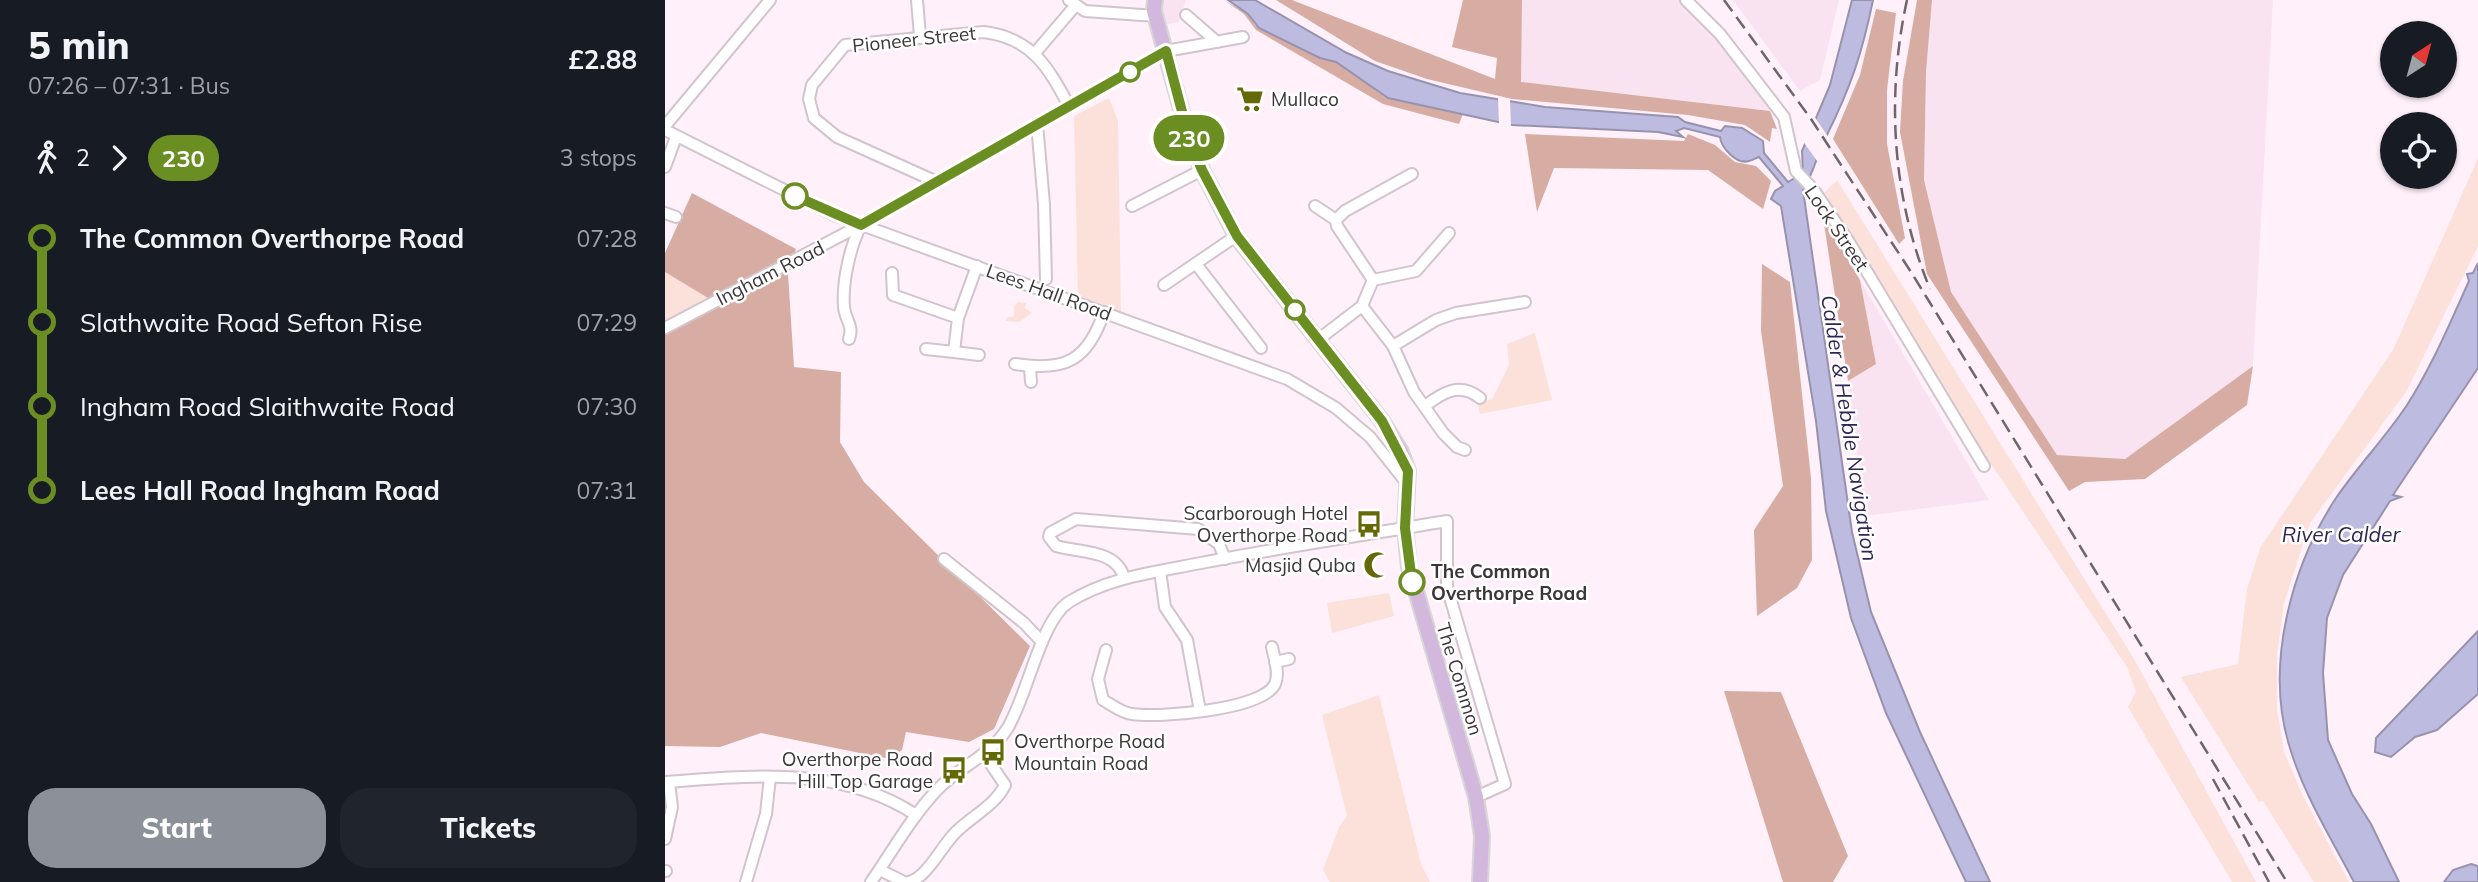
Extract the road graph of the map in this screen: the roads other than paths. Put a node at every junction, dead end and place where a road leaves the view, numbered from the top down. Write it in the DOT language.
graph roads {
  1 [pos="770,0"];
  2 [pos="917,0"];
  3 [pos="1155,0"];
  4 [pos="1686,0"];
  5 [pos="1072,3"];
  6 [pos="1186,15"];
  7 [pos="1156,16"];
  8 [pos="920,37"];
  9 [pos="1243,37"];
  10 [pos="1217,42"];
  11 [pos="1166,51"];
  12 [pos="1035,52"];
  13 [pos="1069,106"];
  14 [pos="1037,124"];
  15 [pos="665,128"];
  16 [pos="676,137"];
  17 [pos="665,167"];
  18 [pos="1202,170"];
  19 [pos="1412,174"];
  20 [pos="937,182"];
  21 [pos="1132,206"];
  22 [pos="1315,206"];
  23 [pos="1336,220"];
  24 [pos="861,225"];
  25 [pos="1449,233"];
  26 [pos="1237,236"];
  27 [pos="1196,264"];
  28 [pos="977,266"];
  29 [pos="892,273"];
  30 [pos="1046,279"];
  31 [pos="1373,280"];
  32 [pos="1164,285"];
  33 [pos="1525,303"];
  34 [pos="1362,306"];
  35 [pos="1104,312"];
  36 [pos="958,318"];
  37 [pos="665,328"];
  38 [pos="1319,338"];
  39 [pos="849,339"];
  40 [pos="1393,346"];
  41 [pos="1261,348"];
  42 [pos="926,349"];
  43 [pos="954,352"];
  44 [pos="979,355"];
  45 [pos="1015,365"];
  46 [pos="1030,367"];
  47 [pos="1031,382"];
  48 [pos="1480,398"];
  49 [pos="1425,406"];
  50 [pos="1465,450"];
  51 [pos="1984,466"];
  52 [pos="1409,486"];
  53 [pos="1405,528"];
  54 [pos="944,559"];
  55 [pos="1225,559"];
  56 [pos="1160,571"];
  57 [pos="1124,578"];
  58 [pos="1042,642"];
  59 [pos="1272,647"];
  60 [pos="1106,650"];
  61 [pos="1289,659"];
  62 [pos="1275,662"];
  63 [pos="1200,711"];
  64 [pos="984,754"];
  65 [pos="770,777"];
  66 [pos="667,782"];
  67 [pos="1476,797"];
  68 [pos="916,815"];
  69 [pos="665,839"];
  70 [pos="880,870"];
  71 [pos="746,882"];
  72 [pos="871,882"];
  73 [pos="906,882"];
  74 [pos="1480,882"];
  1 -- 15 [label="street"];
  2 -- 8 [label="street"];
  3 -- 7 [label="main road, The Common"];
  4 -- 51 [label="street, Lock Street"];
  5 -- 7 [label="street"];
  5 -- 12 [label="street"];
  6 -- 10 [label="street"];
  7 -- 11 [label="main road, The Common"];
  8 -- 12 [label="street, Pioneer Street"];
  8 -- 20 [label="street, Pioneer Street"];
  9 -- 10 [label="street, Ingham Road"];
  10 -- 11 [label="street, Ingham Road"];
  11 -- 13 [label="street, Ingham Road"];
  11 -- 18 [label="main road, The Common"];
  12 -- 13 [label="street, Pioneer Street"];
  13 -- 14 [label="street, Ingham Road"];
  14 -- 20 [label="street, Ingham Road"];
  14 -- 30 [label="street"];
  15 -- 16 [label="street, Lees Hall Road"];
  16 -- 17 [label="street"];
  16 -- 24 [label="street, Lees Hall Road"];
  18 -- 21 [label="street"];
  18 -- 26 [label="main road, The Common"];
  19 -- 23 [label="street"];
  20 -- 24 [label="street, Ingham Road"];
  22 -- 23 [label="street"];
  23 -- 31 [label="street"];
  24 -- 28 [label="street, Lees Hall Road"];
  24 -- 37 [label="street, Ingham Road"];
  24 -- 39 [label="street"];
  25 -- 31 [label="street"];
  26 -- 27 [label="street"];
  26 -- 38 [label="main road, The Common"];
  27 -- 32 [label="street"];
  27 -- 41 [label="street"];
  28 -- 35 [label="street, Lees Hall Road"];
  28 -- 36 [label="street"];
  29 -- 36 [label="street"];
  31 -- 34 [label="street"];
  33 -- 40 [label="street"];
  34 -- 38 [label="street"];
  34 -- 40 [label="street"];
  35 -- 46 [label="street"];
  35 -- 52 [label="street, Lees Hall Road"];
  36 -- 43 [label="street"];
  38 -- 52 [label="main road, The Common"];
  40 -- 49 [label="street"];
  42 -- 43 [label="street"];
  43 -- 44 [label="street"];
  45 -- 46 [label="street"];
  46 -- 47 [label="street"];
  48 -- 49 [label="street"];
  49 -- 50 [label="street"];
  52 -- 53 [label="main road, The Common"];
  53 -- 55 [label="street"];
  53 -- 67 [label="main road, The Common"];
  53 -- 67 [label="street"];
  54 -- 58 [label="street"];
  55 -- 56 [label="street"];
  55 -- 57 [label="street"];
  56 -- 57 [label="street"];
  56 -- 63 [label="street"];
  57 -- 58 [label="street"];
  58 -- 64 [label="street"];
  59 -- 62 [label="street"];
  60 -- 63 [label="street"];
  61 -- 62 [label="street"];
  62 -- 63 [label="street"];
  64 -- 68 [label="street"];
  64 -- 73 [label="street"];
  65 -- 66 [label="street"];
  65 -- 68 [label="street"];
  65 -- 71 [label="street"];
  66 -- 69 [label="street"];
  67 -- 74 [label="main road, The Common"];
  68 -- 70 [label="street"];
  70 -- 72 [label="street"];
  70 -- 73 [label="street"];
}
